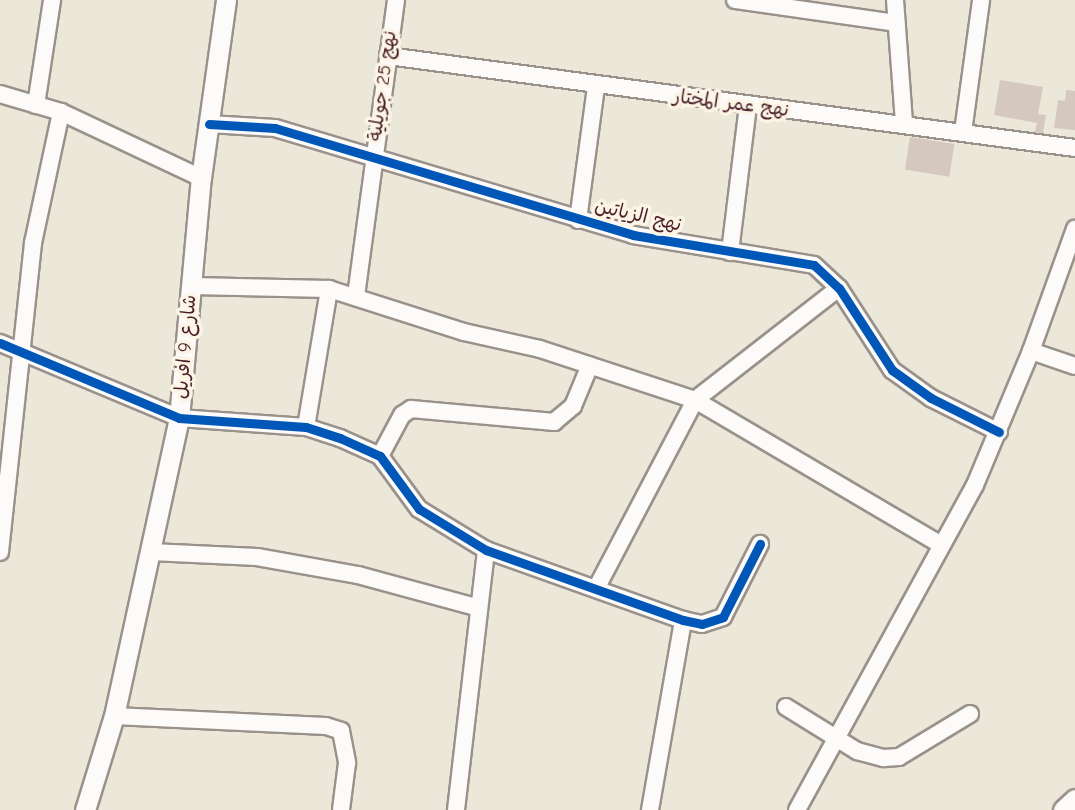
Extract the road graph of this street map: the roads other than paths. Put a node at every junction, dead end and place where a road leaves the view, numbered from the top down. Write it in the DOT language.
graph roads {
  1 [pos="52,0"];
  2 [pos="226,0"];
  3 [pos="396,0"];
  4 [pos="741,0"];
  5 [pos="895,0"];
  6 [pos="981,0"];
  7 [pos="896,23"];
  8 [pos="388,56"];
  9 [pos="596,87"];
  10 [pos="0,94"];
  11 [pos="36,105"];
  12 [pos="748,106"];
  13 [pos="61,112"];
  14 [pos="209,124"];
  15 [pos="904,124"];
  16 [pos="963,132"];
  17 [pos="1075,148"];
  18 [pos="373,156"];
  19 [pos="201,178"];
  20 [pos="578,220"];
  21 [pos="1075,229"];
  22 [pos="1071,250"];
  23 [pos="730,252"];
  24 [pos="192,286"];
  25 [pos="839,288"];
  26 [pos="329,289"];
  27 [pos="356,296"];
  28 [pos="0,343"];
  29 [pos="19,348"];
  30 [pos="1031,351"];
  31 [pos="590,365"];
  32 [pos="1075,366"];
  33 [pos="695,400"];
  34 [pos="179,418"];
  35 [pos="306,427"];
  36 [pos="999,432"];
  37 [pos="380,456"];
  38 [pos="760,544"];
  39 [pos="941,545"];
  40 [pos="486,550"];
  41 [pos="0,552"];
  42 [pos="151,552"];
  43 [pos="597,587"];
  44 [pos="476,607"];
  45 [pos="683,620"];
  46 [pos="786,707"];
  47 [pos="970,714"];
  48 [pos="114,716"];
  49 [pos="835,738"];
  50 [pos="1075,799"];
  51 [pos="85,810"];
  52 [pos="341,810"];
  53 [pos="456,810"];
  54 [pos="650,810"];
  55 [pos="797,810"];
  56 [pos="1063,810"];
  1 -- 11 [label="street"];
  2 -- 14 [label="street, شارع 9 افريل"];
  3 -- 8 [label="street, نهج 25 جويلية"];
  4 -- 7 [label="street"];
  5 -- 7 [label="street"];
  6 -- 16 [label="street"];
  7 -- 15 [label="street"];
  8 -- 9 [label="street, نهج عمر المختار"];
  8 -- 18 [label="street, نهج 25 جويلية"];
  9 -- 12 [label="street, نهج عمر المختار"];
  9 -- 20 [label="street"];
  10 -- 11 [label="street"];
  11 -- 13 [label="street"];
  12 -- 15 [label="street, نهج عمر المختار"];
  12 -- 23 [label="street"];
  13 -- 19 [label="street"];
  13 -- 29 [label="street"];
  14 -- 18 [label="street, نهج الزياتين"];
  14 -- 19 [label="street, شارع 9 افريل"];
  15 -- 16 [label="street, نهج عمر المختار"];
  16 -- 17 [label="street, نهج عمر المختار"];
  18 -- 20 [label="street, نهج الزياتين"];
  18 -- 27 [label="street, نهج 25 جويلية"];
  19 -- 24 [label="street, شارع 9 افريل"];
  20 -- 23 [label="street, نهج الزياتين"];
  21 -- 22 [label="street"];
  22 -- 30 [label="street"];
  23 -- 25 [label="street, نهج الزياتين"];
  24 -- 26 [label="street"];
  24 -- 34 [label="street, شارع 9 افريل"];
  25 -- 33 [label="street"];
  25 -- 36 [label="street, نهج الزياتين"];
  26 -- 27 [label="street"];
  26 -- 35 [label="street"];
  27 -- 31 [label="street"];
  28 -- 29 [label="street"];
  29 -- 34 [label="street"];
  29 -- 41 [label="street"];
  30 -- 32 [label="street"];
  30 -- 36 [label="street"];
  31 -- 33 [label="street"];
  31 -- 37 [label="street"];
  33 -- 39 [label="street"];
  33 -- 43 [label="street"];
  34 -- 35 [label="street"];
  34 -- 42 [label="street, شارع 9 افريل"];
  35 -- 37 [label="street"];
  36 -- 39 [label="street"];
  37 -- 40 [label="street"];
  38 -- 45 [label="street"];
  39 -- 49 [label="street"];
  40 -- 43 [label="street"];
  40 -- 44 [label="street"];
  42 -- 44 [label="street"];
  42 -- 48 [label="street, شارع 9 افريل"];
  43 -- 45 [label="street"];
  44 -- 53 [label="street"];
  45 -- 54 [label="street"];
  46 -- 49 [label="street"];
  47 -- 49 [label="street"];
  48 -- 51 [label="street, شارع 9 افريل"];
  48 -- 52 [label="street"];
  49 -- 55 [label="street"];
  50 -- 56 [label="street"];
}
